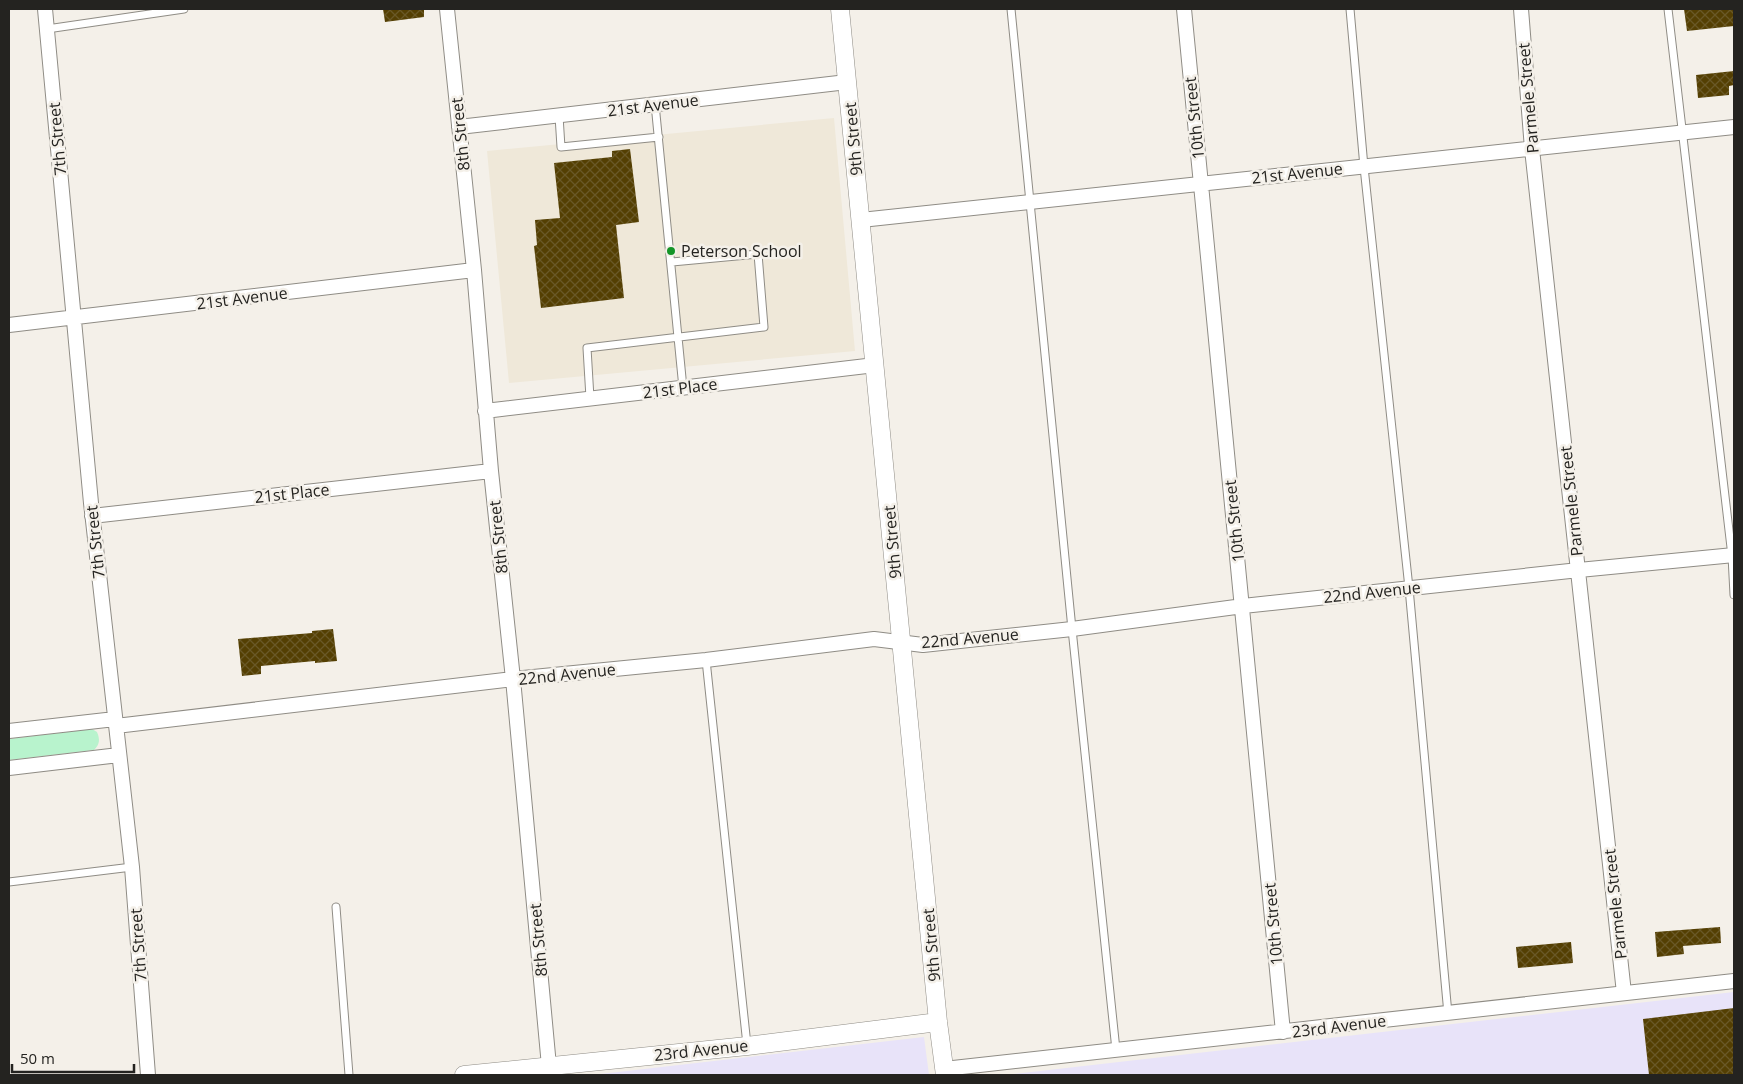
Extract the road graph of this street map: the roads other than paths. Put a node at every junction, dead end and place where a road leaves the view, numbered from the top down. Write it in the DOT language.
graph roads {
  1 [pos="45,9"];
  2 [pos="184,9"];
  3 [pos="447,9"];
  4 [pos="840,9"];
  5 [pos="1011,9"];
  6 [pos="1184,9"];
  7 [pos="1350,9"];
  8 [pos="1521,9"];
  9 [pos="1668,9"];
  10 [pos="47,29"];
  11 [pos="847,82"];
  12 [pos="655,104"];
  13 [pos="558,116"];
  14 [pos="459,127"];
  15 [pos="1734,127"];
  16 [pos="1682,133"];
  17 [pos="659,137"];
  18 [pos="1532,149"];
  19 [pos="1364,166"];
  20 [pos="1201,183"];
  21 [pos="1030,202"];
  22 [pos="861,220"];
  23 [pos="672,262"];
  24 [pos="474,270"];
  25 [pos="74,318"];
  26 [pos="9,326"];
  27 [pos="679,337"];
  28 [pos="876,365"];
  29 [pos="684,388"];
  30 [pos="590,398"];
  31 [pos="485,411"];
  32 [pos="491,471"];
  33 [pos="92,516"];
  34 [pos="1733,555"];
  35 [pos="1579,570"];
  36 [pos="1409,588"];
  37 [pos="1734,595"];
  38 [pos="1243,606"];
  39 [pos="1072,629"];
  40 [pos="902,642"];
  41 [pos="706,660"];
  42 [pos="513,679"];
  43 [pos="115,723"];
  44 [pos="9,731"];
  45 [pos="119,755"];
  46 [pos="9,768"];
  47 [pos="132,867"];
  48 [pos="9,882"];
  49 [pos="336,907"];
  50 [pos="1734,981"];
  51 [pos="1624,993"];
  52 [pos="1448,1014"];
  53 [pos="938,1022"];
  54 [pos="1283,1032"];
  55 [pos="747,1046"];
  56 [pos="1116,1051"];
  57 [pos="549,1070"];
  58 [pos="944,1072"];
  59 [pos="148,1075"];
  60 [pos="349,1075"];
  61 [pos="464,1075"];
  1 -- 10 [label="street, 7th Street"];
  2 -- 10 [label="lane"];
  3 -- 14 [label="street, 8th Street"];
  4 -- 11 [label="street, 9th Street"];
  5 -- 21 [label="lane"];
  6 -- 20 [label="street, 10th Street"];
  7 -- 19 [label="lane"];
  8 -- 18 [label="street, Parmele Street"];
  9 -- 16 [label="lane"];
  10 -- 25 [label="street, 7th Street"];
  11 -- 12 [label="street, 21st Avenue"];
  11 -- 22 [label="street, 9th Street"];
  12 -- 13 [label="street, 21st Avenue"];
  12 -- 17 [label="lane"];
  13 -- 14 [label="street, 21st Avenue"];
  13 -- 17 [label="lane"];
  14 -- 24 [label="street, 8th Street"];
  15 -- 16 [label="street, 21st Avenue"];
  16 -- 18 [label="street, 21st Avenue"];
  16 -- 34 [label="lane"];
  17 -- 23 [label="lane"];
  18 -- 19 [label="street, 21st Avenue"];
  18 -- 35 [label="street, Parmele Street"];
  19 -- 20 [label="street, 21st Avenue"];
  19 -- 36 [label="lane"];
  20 -- 21 [label="street, 21st Avenue"];
  20 -- 38 [label="street, 10th Street"];
  21 -- 22 [label="street, 21st Avenue"];
  21 -- 39 [label="lane"];
  22 -- 28 [label="street, 9th Street"];
  23 -- 27 [label="lane"];
  23 -- 27 [label="lane"];
  24 -- 25 [label="street, 21st Avenue"];
  24 -- 31 [label="street, 8th Street"];
  25 -- 26 [label="street, 21st Avenue"];
  25 -- 33 [label="street, 7th Street"];
  27 -- 29 [label="lane"];
  27 -- 30 [label="lane"];
  28 -- 29 [label="street, 21st Place"];
  28 -- 40 [label="street, 9th Street"];
  29 -- 30 [label="street, 21st Place"];
  30 -- 31 [label="street, 21st Place"];
  31 -- 32 [label="street, 8th Street"];
  32 -- 33 [label="street, 21st Place"];
  32 -- 42 [label="street, 8th Street"];
  33 -- 43 [label="street, 7th Street"];
  34 -- 35 [label="street, 22nd Avenue"];
  34 -- 37 [label="lane"];
  35 -- 36 [label="street, 22nd Avenue"];
  35 -- 51 [label="street, Parmele Street"];
  36 -- 38 [label="street, 22nd Avenue"];
  36 -- 52 [label="lane"];
  38 -- 39 [label="street, 22nd Avenue"];
  38 -- 54 [label="street, 10th Street"];
  39 -- 40 [label="street, 22nd Avenue"];
  39 -- 56 [label="lane"];
  40 -- 41 [label="street, 22nd Avenue"];
  40 -- 53 [label="street, 9th Street"];
  41 -- 42 [label="street, 22nd Avenue"];
  41 -- 55 [label="lane"];
  42 -- 43 [label="street, 22nd Avenue"];
  42 -- 57 [label="street, 8th Street"];
  43 -- 44 [label="street, 22nd Avenue"];
  43 -- 45 [label="street, 7th Street"];
  45 -- 46 [label="street"];
  45 -- 47 [label="street, 7th Street"];
  47 -- 48 [label="lane"];
  47 -- 59 [label="street, 7th Street"];
  49 -- 60 [label="lane"];
  50 -- 51 [label="street, 23rd Avenue"];
  51 -- 52 [label="street, 23rd Avenue"];
  52 -- 54 [label="street, 23rd Avenue"];
  53 -- 55 [label="street, 23rd Avenue"];
  53 -- 58 [label="street, 9th Street"];
  54 -- 56 [label="street, 23rd Avenue"];
  55 -- 57 [label="street, 23rd Avenue"];
  56 -- 58 [label="street, 23rd Avenue"];
  57 -- 61 [label="street, 23rd Avenue"];
}
